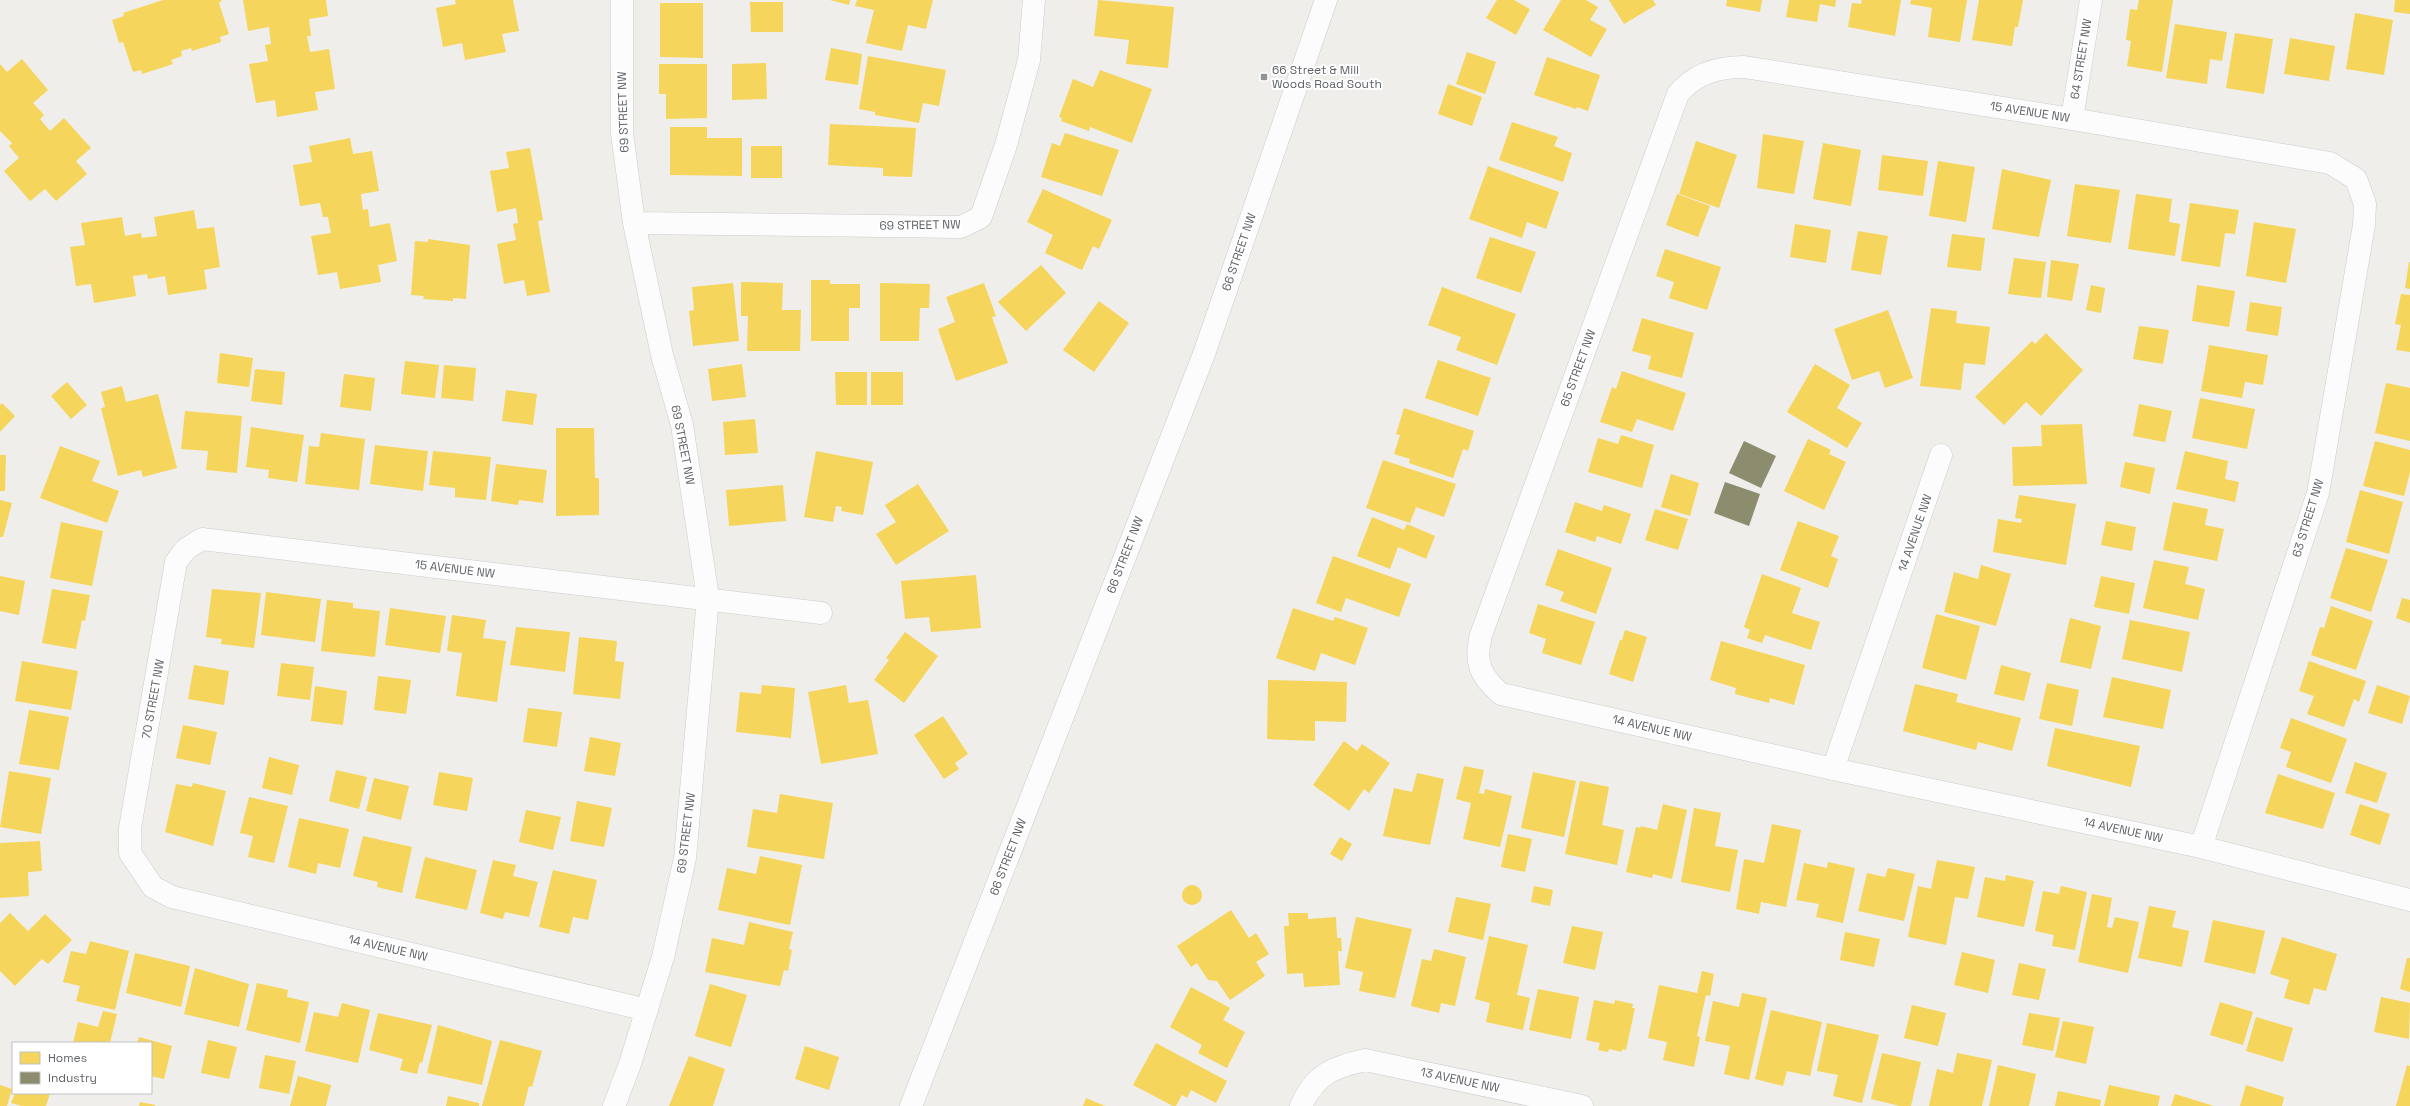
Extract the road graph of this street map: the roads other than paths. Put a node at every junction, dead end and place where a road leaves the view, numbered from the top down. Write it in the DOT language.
graph roads {
  1 [pos="622,0"];
  2 [pos="1034,0"];
  3 [pos="1318,0"];
  4 [pos="1326,0"];
  5 [pos="2091,0"];
  6 [pos="1307,56"];
  7 [pos="1701,76"];
  8 [pos="2072,119"];
  9 [pos="2356,180"];
  10 [pos="634,223"];
  11 [pos="1941,456"];
  12 [pos="202,539"];
  13 [pos="708,598"];
  14 [pos="821,613"];
  15 [pos="1482,671"];
  16 [pos="1833,769"];
  17 [pos="2201,847"];
  18 [pos="140,868"];
  19 [pos="2410,900"];
  20 [pos="647,1010"];
  21 [pos="614,1106"];
  22 [pos="912,1106"];
  23 [pos="1301,1106"];
  24 [pos="1582,1106"];
  1 -- 10 [label="street, 69 STREET NW"];
  2 -- 10 [label="street, 69 STREET NW"];
  3 -- 6 [label="street"];
  4 -- 6 [label="street, 66 STREET NW"];
  5 -- 8 [label="street, 64 STREET NW"];
  6 -- 22 [label="street, 66 STREET NW"];
  7 -- 8 [label="street, 15 AVENUE NW"];
  7 -- 15 [label="street, 65 STREET NW"];
  8 -- 9 [label="street, 15 AVENUE NW"];
  9 -- 17 [label="street, 63 STREET NW"];
  10 -- 13 [label="street, 69 STREET NW"];
  11 -- 16 [label="street, 14 AVENUE NW"];
  12 -- 13 [label="street, 15 AVENUE NW"];
  12 -- 18 [label="street, 70 STREET NW"];
  13 -- 14 [label="street"];
  13 -- 20 [label="street, 69 STREET NW"];
  15 -- 16 [label="street, 14 AVENUE NW"];
  16 -- 17 [label="street, 14 AVENUE NW"];
  17 -- 19 [label="street, 14 AVENUE NW"];
  18 -- 20 [label="street, 14 AVENUE NW"];
  20 -- 21 [label="street, 69 STREET NW"];
  23 -- 24 [label="street, 13 AVENUE NW"];
}
